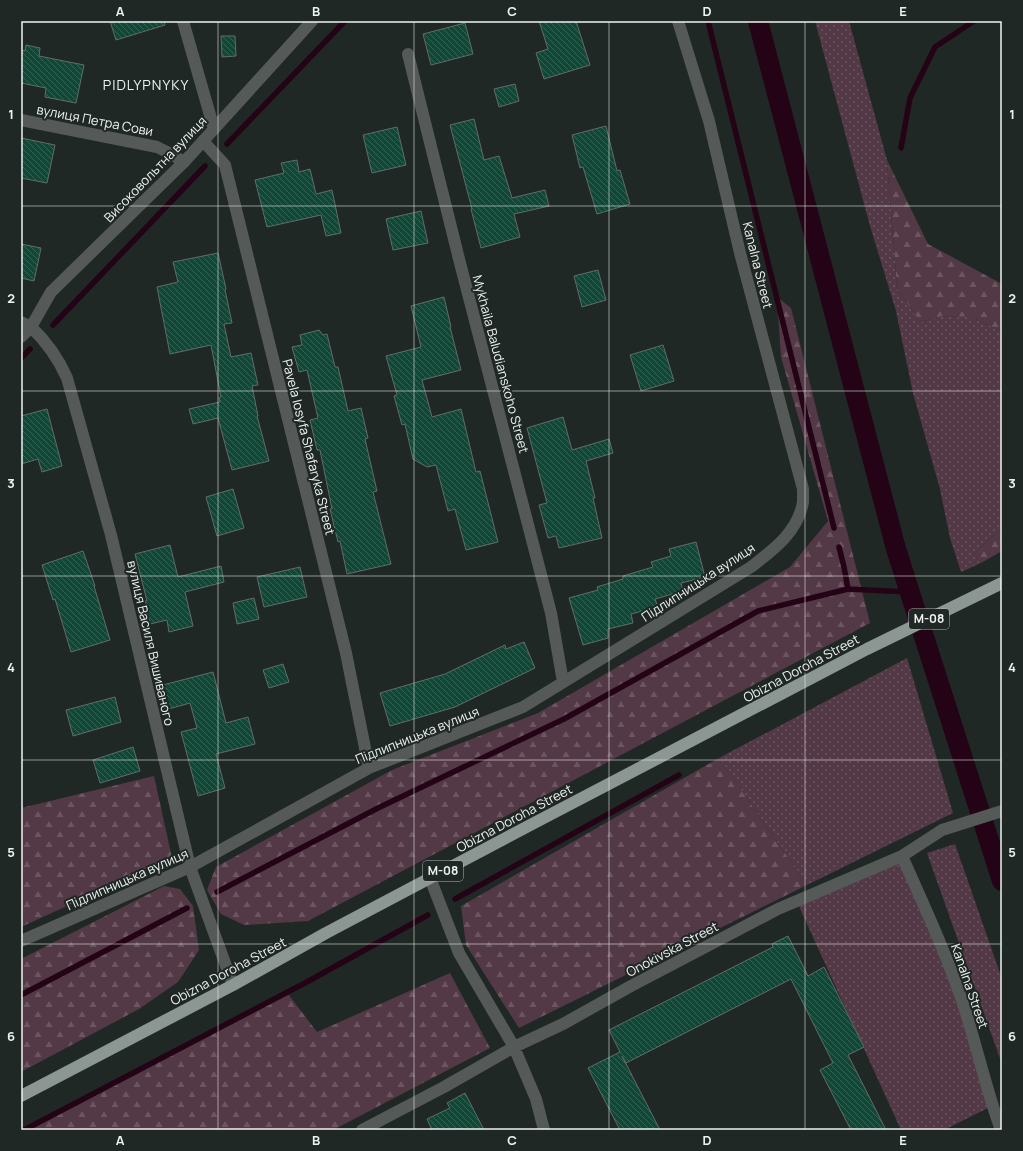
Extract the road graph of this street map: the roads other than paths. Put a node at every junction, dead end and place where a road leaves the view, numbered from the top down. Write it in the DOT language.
graph roads {
  1 [pos="184,21"];
  2 [pos="312,21"];
  3 [pos="678,21"];
  4 [pos="408,54"];
  5 [pos="21,120"];
  6 [pos="214,129"];
  7 [pos="203,141"];
  8 [pos="184,162"];
  9 [pos="26,325"];
  10 [pos="21,337"];
  11 [pos="798,517"];
  12 [pos="1002,583"];
  13 [pos="563,682"];
  14 [pos="369,768"];
  15 [pos="1002,811"];
  16 [pos="902,856"];
  17 [pos="190,867"];
  18 [pos="430,878"];
  19 [pos="21,940"];
  20 [pos="233,985"];
  21 [pos="514,1047"];
  22 [pos="21,1096"];
  23 [pos="362,1130"];
  24 [pos="544,1130"];
  25 [pos="1001,1130"];
  1 -- 6 [label="street"];
  2 -- 6 [label="street, Високовольтна вулиця"];
  3 -- 11 [label="street, Kanalna Street"];
  4 -- 13 [label="street, Mykhaila Baludianskoho Street"];
  5 -- 8 [label="street, вулиця Петра Сови"];
  6 -- 7 [label="street, Високовольтна вулиця"];
  7 -- 8 [label="street, Високовольтна вулиця"];
  7 -- 14 [label="street, Pavela Iosyfa Shafaryka Street"];
  8 -- 9 [label="street, Високовольтна вулиця"];
  9 -- 10 [label="street, Високовольтна вулиця"];
  9 -- 17 [label="street, вулиця Василя Вишиваного"];
  11 -- 13 [label="street, Підлипницька вулиця"];
  12 -- 18 [label="highway, Obizna Doroha Street / М-08"];
  13 -- 14 [label="street, Підлипницька вулиця"];
  14 -- 17 [label="street, Підлипницька вулиця"];
  15 -- 16 [label="street, Onokivska Street"];
  16 -- 21 [label="street, Onokivska Street"];
  16 -- 25 [label="street, Kanalna Street"];
  17 -- 19 [label="street, Підлипницька вулиця"];
  17 -- 20 [label="street, вулиця Василя Вишиваного"];
  18 -- 20 [label="highway, Obizna Doroha Street / М-08"];
  18 -- 21 [label="street"];
  20 -- 22 [label="highway, Obizna Doroha Street / М-08"];
  21 -- 23 [label="street, Onokivska Street"];
  21 -- 24 [label="street"];
}
